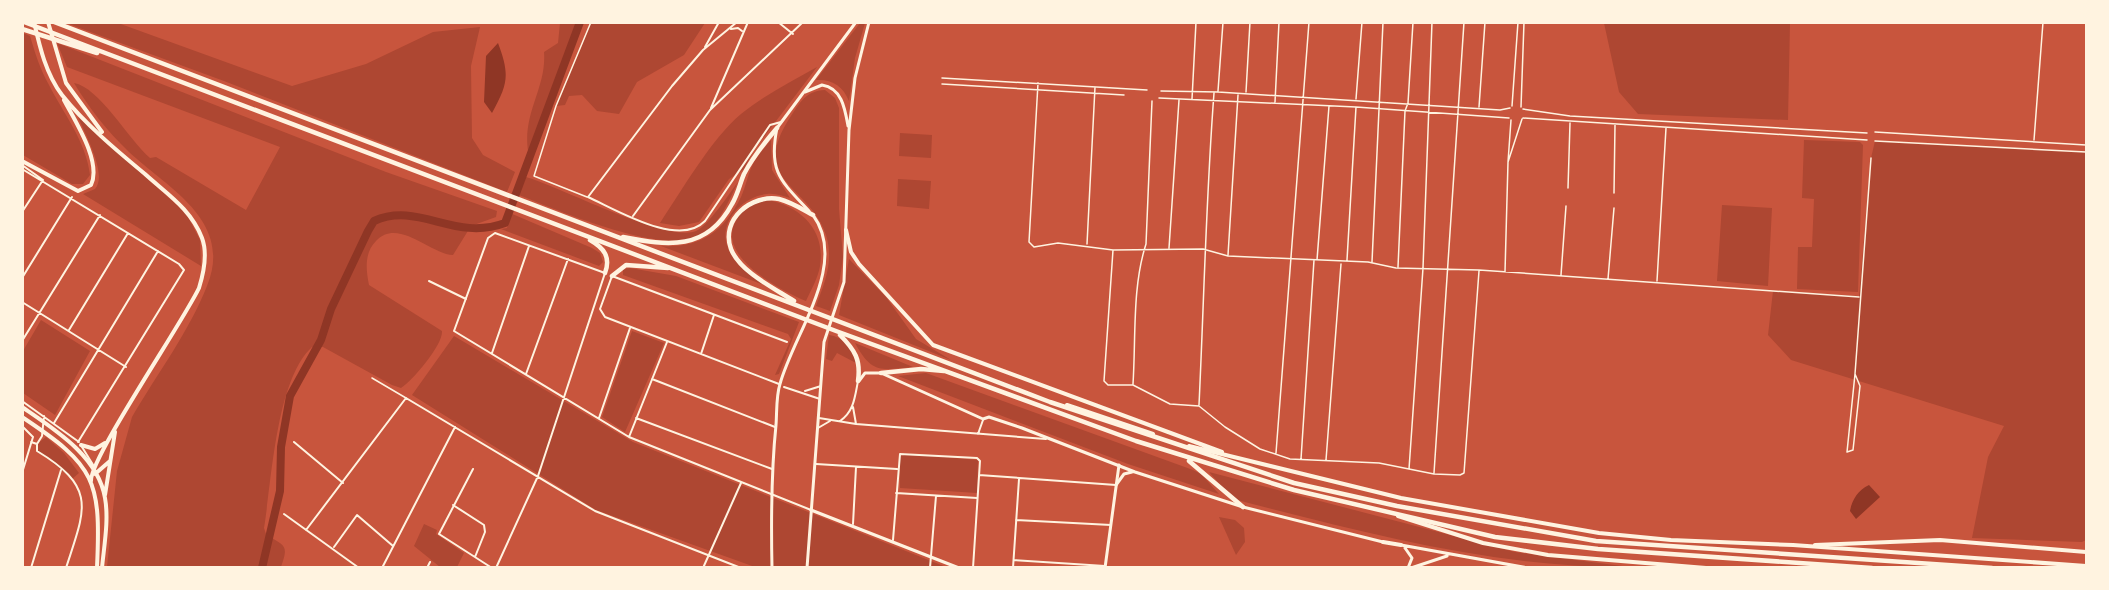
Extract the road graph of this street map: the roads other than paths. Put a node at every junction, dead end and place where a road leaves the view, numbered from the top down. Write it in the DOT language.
graph roads {
  1 [pos="24,22"];
  2 [pos="34,22"];
  3 [pos="48,22"];
  4 [pos="54,22"];
  5 [pos="591,22"];
  6 [pos="719,22"];
  7 [pos="737,22"];
  8 [pos="748,22"];
  9 [pos="778,22"];
  10 [pos="802,22"];
  11 [pos="856,22"];
  12 [pos="869,22"];
  13 [pos="1196,22"];
  14 [pos="1223,22"];
  15 [pos="1250,22"];
  16 [pos="1279,22"];
  17 [pos="1309,22"];
  18 [pos="1362,22"];
  19 [pos="1383,22"];
  20 [pos="1413,22"];
  21 [pos="1432,22"];
  22 [pos="1464,22"];
  23 [pos="1485,22"];
  24 [pos="1518,22"];
  25 [pos="1524,22"];
  26 [pos="2043,22"];
  27 [pos="22,29"];
  28 [pos="729,30"];
  29 [pos="743,32"];
  30 [pos="793,34"];
  31 [pos="704,50"];
  32 [pos="149,70"];
  33 [pos="942,78"];
  34 [pos="1038,83"];
  35 [pos="942,84"];
  36 [pos="1095,87"];
  37 [pos="1038,90"];
  38 [pos="1147,90"];
  39 [pos="1161,91"];
  40 [pos="1192,91"];
  41 [pos="1214,92"];
  42 [pos="1218,92"];
  43 [pos="803,93"];
  44 [pos="1095,93"];
  45 [pos="1239,93"];
  46 [pos="1246,93"];
  47 [pos="61,94"];
  48 [pos="1124,95"];
  49 [pos="1275,96"];
  50 [pos="1305,97"];
  51 [pos="1160,98"];
  52 [pos="1179,99"];
  53 [pos="1192,99"];
  54 [pos="1152,100"];
  55 [pos="1214,100"];
  56 [pos="1238,100"];
  57 [pos="1356,100"];
  58 [pos="1380,102"];
  59 [pos="1275,103"];
  60 [pos="1408,103"];
  61 [pos="1304,104"];
  62 [pos="1329,105"];
  63 [pos="1427,105"];
  64 [pos="1356,106"];
  65 [pos="1460,106"];
  66 [pos="1479,108"];
  67 [pos="1380,109"];
  68 [pos="710,110"];
  69 [pos="1405,111"];
  70 [pos="1430,111"];
  71 [pos="1460,113"];
  72 [pos="781,122"];
  73 [pos="1570,122"];
  74 [pos="1615,125"];
  75 [pos="1666,127"];
  76 [pos="777,128"];
  77 [pos="849,130"];
  78 [pos="1875,132"];
  79 [pos="1867,133"];
  80 [pos="1867,140"];
  81 [pos="1875,141"];
  82 [pos="2034,141"];
  83 [pos="109,142"];
  84 [pos="2086,146"];
  85 [pos="2086,152"];
  86 [pos="1870,158"];
  87 [pos="1508,162"];
  88 [pos="22,165"];
  89 [pos="744,174"];
  90 [pos="738,175"];
  91 [pos="43,180"];
  92 [pos="1568,188"];
  93 [pos="1614,193"];
  94 [pos="588,197"];
  95 [pos="72,198"];
  96 [pos="1566,206"];
  97 [pos="1614,208"];
  98 [pos="22,212"];
  99 [pos="100,215"];
  100 [pos="813,215"];
  101 [pos="633,216"];
  102 [pos="846,230"];
  103 [pos="128,232"];
  104 [pos="577,233"];
  105 [pos="608,234"];
  106 [pos="530,244"];
  107 [pos="1087,245"];
  108 [pos="1169,249"];
  109 [pos="1203,249"];
  110 [pos="1113,250"];
  111 [pos="1144,250"];
  112 [pos="158,251"];
  113 [pos="1228,256"];
  114 [pos="568,259"];
  115 [pos="1290,259"];
  116 [pos="1315,260"];
  117 [pos="1347,261"];
  118 [pos="1341,262"];
  119 [pos="1372,263"];
  120 [pos="1398,268"];
  121 [pos="1424,268"];
  122 [pos="1450,269"];
  123 [pos="679,270"];
  124 [pos="1479,270"];
  125 [pos="1505,272"];
  126 [pos="605,273"];
  127 [pos="612,276"];
  128 [pos="1561,276"];
  129 [pos="22,278"];
  130 [pos="1608,280"];
  131 [pos="429,281"];
  132 [pos="1657,282"];
  133 [pos="1859,297"];
  134 [pos="466,299"];
  135 [pos="22,302"];
  136 [pos="801,306"];
  137 [pos="40,312"];
  138 [pos="714,315"];
  139 [pos="630,328"];
  140 [pos="69,330"];
  141 [pos="836,331"];
  142 [pos="22,341"];
  143 [pos="667,341"];
  144 [pos="787,342"];
  145 [pos="99,349"];
  146 [pos="492,354"];
  147 [pos="701,354"];
  148 [pos="126,367"];
  149 [pos="948,372"];
  150 [pos="881,373"];
  151 [pos="526,374"];
  152 [pos="1855,374"];
  153 [pos="372,378"];
  154 [pos="652,379"];
  155 [pos="858,381"];
  156 [pos="1133,385"];
  157 [pos="782,386"];
  158 [pos="821,386"];
  159 [pos="802,392"];
  160 [pos="562,396"];
  161 [pos="406,398"];
  162 [pos="820,399"];
  163 [pos="22,401"];
  164 [pos="1050,402"];
  165 [pos="853,404"];
  166 [pos="1199,406"];
  167 [pos="22,407"];
  168 [pos="44,416"];
  169 [pos="22,417"];
  170 [pos="599,418"];
  171 [pos="636,418"];
  172 [pos="819,418"];
  173 [pos="983,419"];
  174 [pos="830,421"];
  175 [pos="44,422"];
  176 [pos="839,422"];
  177 [pos="54,423"];
  178 [pos="856,424"];
  179 [pos="22,426"];
  180 [pos="455,427"];
  181 [pos="775,427"];
  182 [pos="818,428"];
  183 [pos="1023,428"];
  184 [pos="42,430"];
  185 [pos="115,431"];
  186 [pos="978,434"];
  187 [pos="1023,436"];
  188 [pos="629,437"];
  189 [pos="1046,439"];
  190 [pos="108,441"];
  191 [pos="31,442"];
  192 [pos="294,442"];
  193 [pos="37,444"];
  194 [pos="80,444"];
  195 [pos="1276,454"];
  196 [pos="1185,458"];
  197 [pos="1240,458"];
  198 [pos="111,459"];
  199 [pos="1301,460"];
  200 [pos="1326,460"];
  201 [pos="815,464"];
  202 [pos="1119,465"];
  203 [pos="856,466"];
  204 [pos="62,469"];
  205 [pos="473,469"];
  206 [pos="772,469"];
  207 [pos="897,469"];
  208 [pos="1409,470"];
  209 [pos="85,471"];
  210 [pos="94,471"];
  211 [pos="1135,472"];
  212 [pos="22,473"];
  213 [pos="1434,474"];
  214 [pos="979,475"];
  215 [pos="538,476"];
  216 [pos="1019,479"];
  217 [pos="91,482"];
  218 [pos="343,483"];
  219 [pos="741,483"];
  220 [pos="1116,485"];
  221 [pos="897,493"];
  222 [pos="771,495"];
  223 [pos="936,495"];
  224 [pos="105,498"];
  225 [pos="977,498"];
  226 [pos="453,505"];
  227 [pos="1243,507"];
  228 [pos="812,510"];
  229 [pos="1389,513"];
  230 [pos="284,514"];
  231 [pos="1016,520"];
  232 [pos="853,524"];
  233 [pos="1111,525"];
  234 [pos="306,530"];
  235 [pos="893,540"];
  236 [pos="1383,542"];
  237 [pos="1401,545"];
  238 [pos="1793,545"];
  239 [pos="393,546"];
  240 [pos="333,548"];
  241 [pos="2086,550"];
  242 [pos="709,556"];
  243 [pos="1449,556"];
  244 [pos="475,557"];
  245 [pos="931,557"];
  246 [pos="1014,560"];
  247 [pos="430,562"];
  248 [pos="1499,566"];
  249 [pos="2086,566"];
  250 [pos="32,567"];
  251 [pos="66,567"];
  252 [pos="97,567"];
  253 [pos="102,567"];
  254 [pos="359,567"];
  255 [pos="382,567"];
  256 [pos="427,567"];
  257 [pos="494,567"];
  258 [pos="704,567"];
  259 [pos="741,567"];
  260 [pos="772,567"];
  261 [pos="807,567"];
  262 [pos="930,567"];
  263 [pos="959,567"];
  264 [pos="973,567"];
  265 [pos="1013,567"];
  266 [pos="1105,567"];
  267 [pos="1410,567"];
  268 [pos="1517,567"];
  269 [pos="1528,567"];
  270 [pos="1706,567"];
  271 [pos="1872,567"];
  272 [pos="1992,567"];
  1 -- 32 [label="highway"];
  2 -- 47 [label="main road"];
  3 -- 83 [label="main road"];
  4 -- 105 [label="highway"];
  5 -- 94 [label="lane"];
  6 -- 31 [label="street"];
  7 -- 28 [label="street"];
  8 -- 29 [label="street"];
  9 -- 30 [label="street"];
  10 -- 30 [label="street"];
  11 -- 43 [label="main road"];
  12 -- 77 [label="main road"];
  13 -- 40 [label="lane"];
  14 -- 42 [label="lane"];
  15 -- 46 [label="lane"];
  16 -- 49 [label="lane"];
  17 -- 50 [label="lane"];
  18 -- 57 [label="lane"];
  19 -- 58 [label="lane"];
  20 -- 60 [label="lane"];
  21 -- 63 [label="lane"];
  22 -- 65 [label="lane"];
  23 -- 66 [label="lane"];
  24 -- 66 [label="lane"];
  25 -- 79 [label="lane"];
  26 -- 82 [label="lane"];
  27 -- 32 [label="highway"];
  28 -- 29 [label="street"];
  28 -- 31 [label="street"];
  29 -- 68 [label="street"];
  30 -- 68 [label="street"];
  31 -- 94 [label="street"];
  32 -- 104 [label="highway"];
  33 -- 34 [label="lane"];
  34 -- 36 [label="lane"];
  34 -- 37 [label="lane"];
  35 -- 37 [label="lane"];
  36 -- 38 [label="lane"];
  36 -- 44 [label="lane"];
  37 -- 44 [label="lane"];
  37 -- 107 [label="lane"];
  39 -- 40 [label="lane"];
  40 -- 41 [label="lane"];
  40 -- 53 [label="lane"];
  41 -- 42 [label="lane"];
  41 -- 55 [label="lane"];
  42 -- 45 [label="lane"];
  43 -- 72 [label="main road"];
  43 -- 77 [label="main road"];
  44 -- 48 [label="lane"];
  44 -- 107 [label="lane"];
  45 -- 46 [label="lane"];
  45 -- 56 [label="lane"];
  46 -- 49 [label="lane"];
  47 -- 83 [label="main road"];
  47 -- 88 [label="main road"];
  49 -- 50 [label="lane"];
  49 -- 59 [label="lane"];
  50 -- 57 [label="lane"];
  50 -- 61 [label="lane"];
  51 -- 52 [label="lane"];
  52 -- 53 [label="lane"];
  52 -- 108 [label="lane"];
  53 -- 55 [label="lane"];
  54 -- 111 [label="lane"];
  55 -- 56 [label="lane"];
  55 -- 109 [label="lane"];
  56 -- 59 [label="lane"];
  56 -- 113 [label="lane"];
  57 -- 58 [label="lane"];
  58 -- 60 [label="lane"];
  58 -- 67 [label="lane"];
  59 -- 61 [label="lane"];
  60 -- 63 [label="lane"];
  60 -- 69 [label="lane"];
  61 -- 62 [label="lane"];
  61 -- 115 [label="lane"];
  62 -- 64 [label="lane"];
  62 -- 116 [label="lane"];
  63 -- 65 [label="lane"];
  63 -- 70 [label="lane"];
  64 -- 67 [label="lane"];
  64 -- 117 [label="lane"];
  65 -- 66 [label="lane"];
  65 -- 71 [label="lane"];
  67 -- 69 [label="lane"];
  67 -- 119 [label="lane"];
  68 -- 101 [label="street"];
  69 -- 70 [label="lane"];
  69 -- 120 [label="lane"];
  70 -- 71 [label="lane"];
  70 -- 121 [label="lane"];
  71 -- 87 [label="lane"];
  71 -- 122 [label="lane"];
  72 -- 76 [label="main road"];
  72 -- 90 [label="street"];
  73 -- 74 [label="lane"];
  73 -- 87 [label="lane"];
  73 -- 92 [label="lane"];
  74 -- 75 [label="lane"];
  74 -- 93 [label="lane"];
  75 -- 80 [label="lane"];
  75 -- 132 [label="lane"];
  76 -- 89 [label="highway"];
  76 -- 100 [label="main road"];
  77 -- 102 [label="main road"];
  78 -- 82 [label="lane"];
  81 -- 85 [label="lane"];
  82 -- 84 [label="lane"];
  83 -- 185 [label="main road"];
  86 -- 133 [label="lane"];
  87 -- 125 [label="lane"];
  88 -- 91 [label="street"];
  89 -- 90 [label="street"];
  89 -- 105 [label="highway"];
  90 -- 101 [label="street"];
  91 -- 95 [label="street"];
  91 -- 98 [label="street"];
  94 -- 101 [label="street"];
  95 -- 99 [label="street"];
  95 -- 129 [label="street"];
  96 -- 128 [label="lane"];
  97 -- 130 [label="lane"];
  99 -- 103 [label="street"];
  99 -- 137 [label="street"];
  100 -- 136 [label="highway"];
  100 -- 157 [label="main road"];
  102 -- 158 [label="main road"];
  102 -- 197 [label="main road"];
  103 -- 112 [label="street"];
  103 -- 140 [label="street"];
  104 -- 123 [label="highway"];
  104 -- 126 [label="highway"];
  105 -- 136 [label="highway"];
  106 -- 114 [label="street"];
  106 -- 134 [label="street"];
  106 -- 146 [label="street"];
  107 -- 110 [label="lane"];
  108 -- 109 [label="lane"];
  108 -- 111 [label="lane"];
  109 -- 113 [label="lane"];
  109 -- 166 [label="lane"];
  110 -- 111 [label="lane"];
  110 -- 156 [label="lane"];
  111 -- 156 [label="lane"];
  112 -- 145 [label="street"];
  112 -- 148 [label="street"];
  113 -- 115 [label="lane"];
  114 -- 126 [label="street"];
  114 -- 151 [label="street"];
  115 -- 116 [label="lane"];
  115 -- 195 [label="lane"];
  116 -- 118 [label="lane"];
  116 -- 199 [label="lane"];
  117 -- 118 [label="lane"];
  117 -- 119 [label="lane"];
  118 -- 200 [label="lane"];
  119 -- 120 [label="lane"];
  120 -- 121 [label="lane"];
  121 -- 122 [label="lane"];
  121 -- 208 [label="lane"];
  122 -- 124 [label="lane"];
  122 -- 213 [label="lane"];
  123 -- 127 [label="highway"];
  123 -- 141 [label="highway"];
  124 -- 125 [label="lane"];
  124 -- 213 [label="lane"];
  125 -- 128 [label="lane"];
  126 -- 160 [label="street"];
  127 -- 138 [label="street"];
  127 -- 139 [label="street"];
  128 -- 130 [label="lane"];
  130 -- 132 [label="lane"];
  131 -- 134 [label="street"];
  132 -- 133 [label="lane"];
  133 -- 152 [label="lane"];
  134 -- 146 [label="street"];
  135 -- 137 [label="street"];
  136 -- 164 [label="highway"];
  137 -- 140 [label="street"];
  137 -- 142 [label="street"];
  138 -- 144 [label="street"];
  138 -- 147 [label="street"];
  139 -- 143 [label="street"];
  139 -- 170 [label="street"];
  140 -- 145 [label="street"];
  141 -- 149 [label="highway"];
  141 -- 155 [label="highway"];
  143 -- 147 [label="street"];
  143 -- 154 [label="street"];
  145 -- 148 [label="street"];
  145 -- 177 [label="street"];
  146 -- 151 [label="street"];
  147 -- 157 [label="street"];
  148 -- 194 [label="street"];
  149 -- 150 [label="highway"];
  149 -- 196 [label="highway"];
  150 -- 155 [label="main road"];
  150 -- 173 [label="main road"];
  151 -- 160 [label="street"];
  152 -- 152 [label="lane"];
  153 -- 161 [label="lane"];
  154 -- 171 [label="street"];
  154 -- 181 [label="street"];
  155 -- 165 [label="street"];
  156 -- 166 [label="lane"];
  157 -- 159 [label="street"];
  157 -- 181 [label="main road"];
  158 -- 159 [label="street"];
  158 -- 162 [label="main road"];
  159 -- 162 [label="street"];
  160 -- 170 [label="street"];
  160 -- 215 [label="street"];
  161 -- 180 [label="street"];
  161 -- 218 [label="street"];
  162 -- 172 [label="main road"];
  163 -- 168 [label="street"];
  164 -- 197 [label="main road"];
  164 -- 272 [label="highway"];
  165 -- 176 [label="street"];
  165 -- 178 [label="street"];
  166 -- 195 [label="lane"];
  167 -- 175 [label="main road"];
  168 -- 175 [label="street"];
  168 -- 177 [label="street"];
  169 -- 184 [label="main road"];
  170 -- 188 [label="street"];
  171 -- 188 [label="street"];
  171 -- 206 [label="street"];
  172 -- 174 [label="street"];
  172 -- 182 [label="main road"];
  173 -- 183 [label="main road"];
  173 -- 186 [label="street"];
  174 -- 176 [label="street"];
  174 -- 182 [label="street"];
  175 -- 184 [label="street"];
  175 -- 210 [label="main road"];
  176 -- 178 [label="street"];
  177 -- 194 [label="street"];
  178 -- 186 [label="street"];
  179 -- 191 [label="street"];
  180 -- 215 [label="street"];
  180 -- 239 [label="street"];
  181 -- 206 [label="main road"];
  182 -- 201 [label="main road"];
  183 -- 187 [label="main road"];
  183 -- 189 [label="main road"];
  184 -- 193 [label="street"];
  184 -- 209 [label="main road"];
  185 -- 190 [label="main road"];
  185 -- 198 [label="main road"];
  186 -- 187 [label="street"];
  187 -- 189 [label="street"];
  188 -- 219 [label="street"];
  189 -- 202 [label="main road"];
  190 -- 194 [label="main road"];
  190 -- 210 [label="main road"];
  191 -- 193 [label="street"];
  191 -- 212 [label="street"];
  192 -- 218 [label="street"];
  193 -- 204 [label="street"];
  194 -- 210 [label="street"];
  195 -- 199 [label="lane"];
  196 -- 227 [label="highway"];
  196 -- 229 [label="highway"];
  197 -- 238 [label="main road"];
  198 -- 210 [label="main road"];
  198 -- 224 [label="main road"];
  199 -- 200 [label="lane"];
  200 -- 208 [label="lane"];
  201 -- 203 [label="street"];
  201 -- 228 [label="main road"];
  202 -- 211 [label="main road"];
  202 -- 220 [label="main road"];
  203 -- 207 [label="street"];
  203 -- 232 [label="street"];
  204 -- 250 [label="street"];
  204 -- 251 [label="street"];
  205 -- 226 [label="street"];
  206 -- 222 [label="main road"];
  207 -- 214 [label="street"];
  207 -- 221 [label="street"];
  208 -- 213 [label="lane"];
  209 -- 210 [label="main road"];
  209 -- 217 [label="main road"];
  210 -- 217 [label="main road"];
  210 -- 224 [label="main road"];
  211 -- 220 [label="main road"];
  211 -- 227 [label="main road"];
  214 -- 216 [label="street"];
  214 -- 225 [label="street"];
  215 -- 242 [label="street"];
  215 -- 257 [label="street"];
  216 -- 220 [label="street"];
  216 -- 231 [label="street"];
  217 -- 252 [label="main road"];
  218 -- 234 [label="street"];
  219 -- 222 [label="street"];
  219 -- 242 [label="street"];
  220 -- 233 [label="main road"];
  221 -- 223 [label="street"];
  221 -- 235 [label="street"];
  222 -- 228 [label="street"];
  222 -- 260 [label="main road"];
  223 -- 225 [label="street"];
  223 -- 245 [label="street"];
  224 -- 253 [label="main road"];
  225 -- 264 [label="street"];
  226 -- 244 [label="street"];
  226 -- 244 [label="street"];
  227 -- 236 [label="main road"];
  228 -- 232 [label="main road"];
  228 -- 261 [label="main road"];
  229 -- 270 [label="main road"];
  229 -- 271 [label="highway"];
  230 -- 234 [label="street"];
  231 -- 233 [label="street"];
  231 -- 246 [label="street"];
  232 -- 235 [label="main road"];
  233 -- 266 [label="main road"];
  234 -- 240 [label="street"];
  235 -- 245 [label="main road"];
  236 -- 237 [label="main road"];
  237 -- 243 [label="main road"];
  237 -- 267 [label="main road"];
  238 -- 241 [label="main road"];
  238 -- 249 [label="main road"];
  239 -- 240 [label="street"];
  239 -- 255 [label="street"];
  240 -- 254 [label="street"];
  242 -- 258 [label="street"];
  242 -- 259 [label="street"];
  243 -- 248 [label="main road"];
  243 -- 267 [label="main road"];
  244 -- 257 [label="street"];
  245 -- 262 [label="street"];
  245 -- 263 [label="main road"];
  246 -- 265 [label="street"];
  246 -- 266 [label="street"];
  247 -- 256 [label="street"];
  248 -- 268 [label="main road"];
  268 -- 269 [label="main road"];
}
